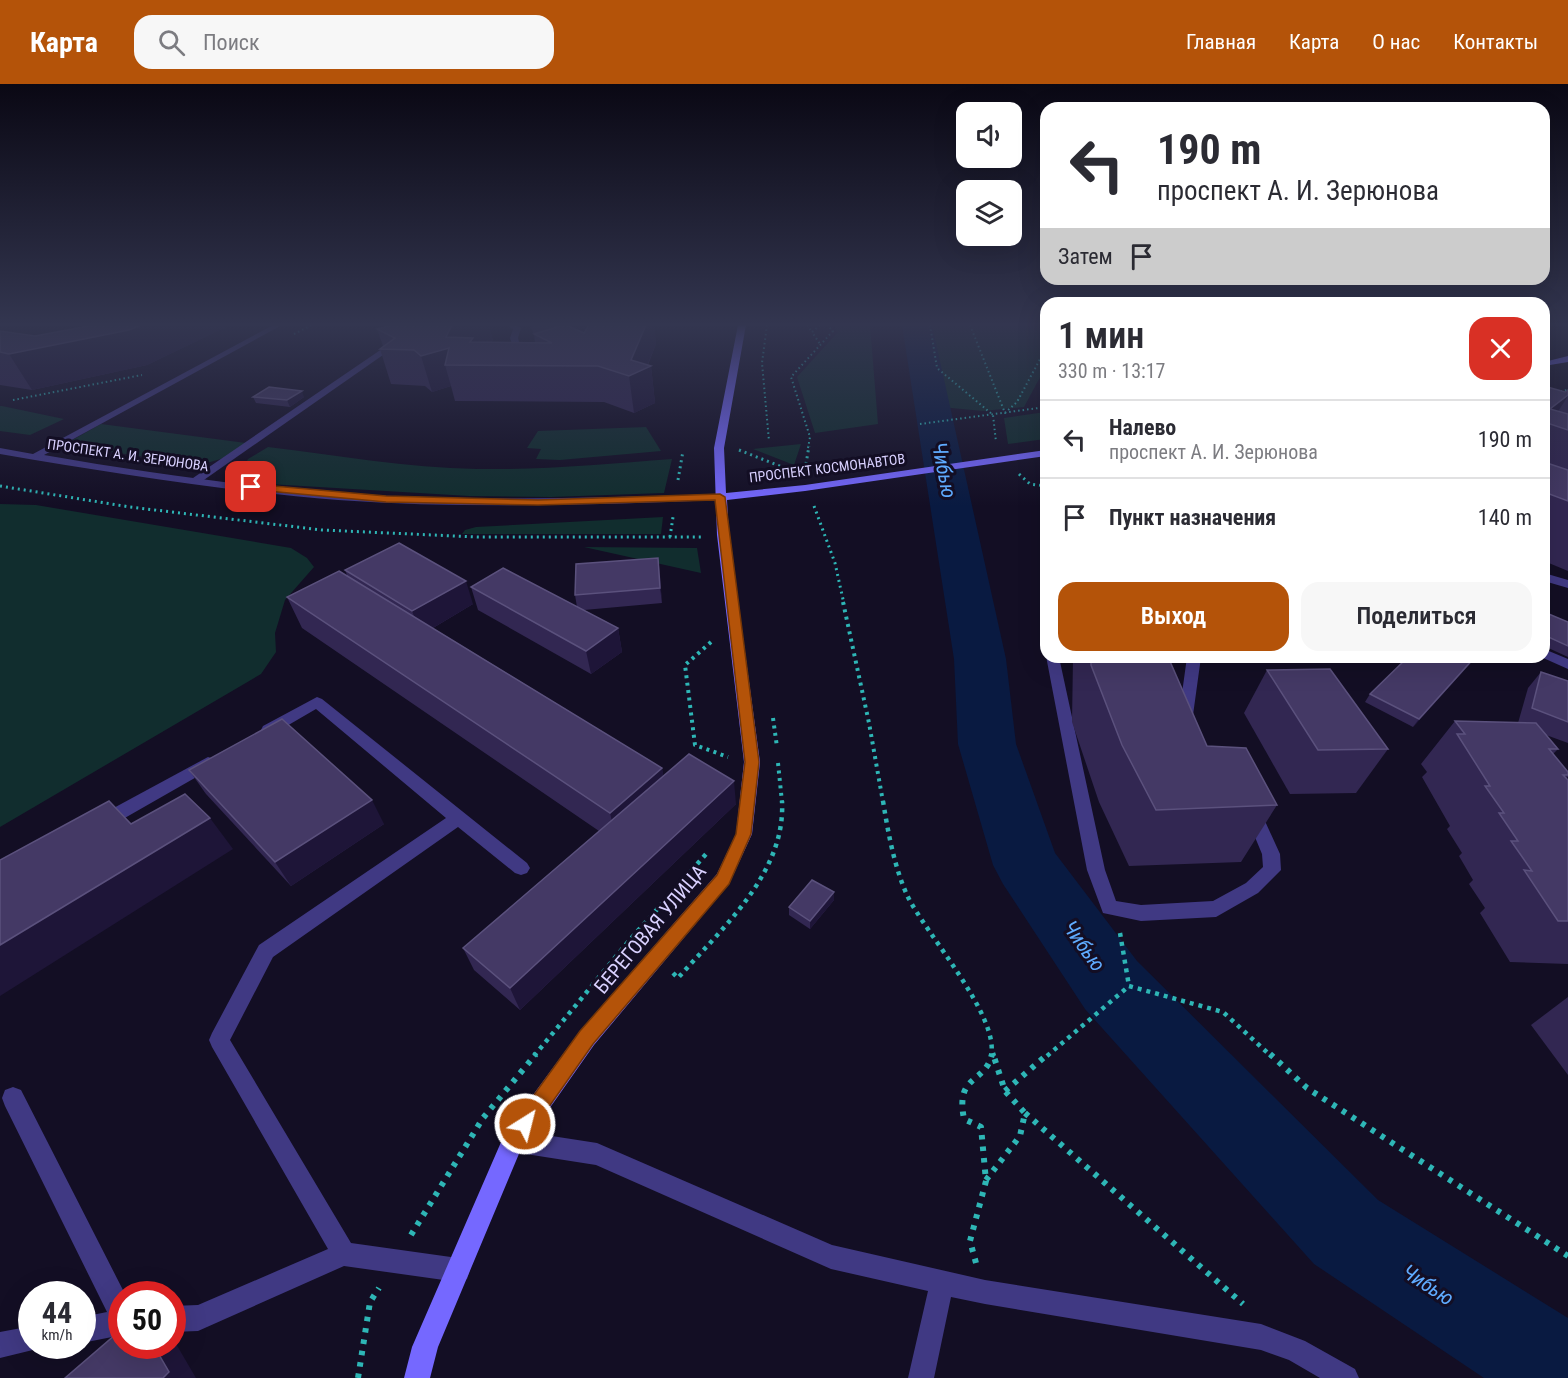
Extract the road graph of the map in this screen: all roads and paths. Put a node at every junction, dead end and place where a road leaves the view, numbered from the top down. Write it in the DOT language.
graph roads {
  1 [pos="91,385"];
  2 [pos="166,385"];
  3 [pos="334,385"];
  4 [pos="731,385"];
  5 [pos="764,385"];
  6 [pos="794,385"];
  7 [pos="957,385"];
  8 [pos="994,385"];
  9 [pos="1026,385"];
  10 [pos="1568,390"];
  11 [pos="1552,393"];
  12 [pos="13,400"];
  13 [pos="1040,408"];
  14 [pos="1005,413"];
  15 [pos="992,415"];
  16 [pos="920,424"];
  17 [pos="769,441"];
  18 [pos="730,446"];
  19 [pos="996,446"];
  20 [pos="0,451"];
  21 [pos="1040,454"];
  22 [pos="34,457"];
  23 [pos="1017,471"];
  24 [pos="804,475"];
  25 [pos="197,480"];
  26 [pos="1030,485"];
  27 [pos="0,486"];
  28 [pos="1040,486"];
  29 [pos="805,488"];
  30 [pos="1040,488"];
  31 [pos="720,497"];
  32 [pos="704,549"];
  33 [pos="1550,579"];
  34 [pos="1568,584"];
  35 [pos="711,632"];
  36 [pos="1550,656"];
  37 [pos="1053,663"];
  38 [pos="1193,663"];
  39 [pos="1568,664"];
  40 [pos="772,712"];
  41 [pos="1195,734"];
  42 [pos="256,736"];
  43 [pos="225,754"];
  44 [pos="737,762"];
  45 [pos="1241,798"];
  46 [pos="458,818"];
  47 [pos="82,833"];
  48 [pos="713,846"];
  49 [pos="521,868"];
  50 [pos="1109,908"];
  51 [pos="627,942"];
  52 [pos="656,958"];
  53 [pos="1130,986"];
  54 [pos="993,1052"];
  55 [pos="1005,1091"];
  56 [pos="13,1098"];
  57 [pos="1024,1113"];
  58 [pos="513,1141"];
  59 [pos="986,1180"];
  60 [pos="344,1254"];
  61 [pos="1568,1256"];
  62 [pos="395,1262"];
  63 [pos="458,1270"];
  64 [pos="942,1282"];
  65 [pos="108,1288"];
  66 [pos="985,1292"];
  67 [pos="1252,1312"];
  68 [pos="186,1319"];
  69 [pos="18,1342"];
  70 [pos="0,1345"];
  71 [pos="358,1378"];
  72 [pos="417,1378"];
  73 [pos="921,1378"];
  74 [pos="1347,1378"];
  1 -- 12 [label="path"];
  2 -- 22 [label="street"];
  3 -- 25 [label="street"];
  4 -- 31 [label="main road, БЕРЕГОВАЯ УЛИЦА"];
  5 -- 17 [label="path"];
  6 -- 24 [label="path"];
  7 -- 15 [label="path"];
  8 -- 14 [label="path"];
  9 -- 14 [label="path"];
  10 -- 11 [label="path"];
  13 -- 14 [label="path"];
  14 -- 15 [label="path"];
  15 -- 16 [label="path"];
  15 -- 19 [label="path"];
  18 -- 24 [label="path"];
  20 -- 22 [label="street, ПРОСПЕКТ А. И. ЗЕРЮНОВА"];
  21 -- 29 [label="main road, ПРОСПЕКТ КОСМОНАВТОВ"];
  22 -- 25 [label="street, ПРОСПЕКТ А. И. ЗЕРЮНОВА"];
  23 -- 26 [label="path"];
  24 -- 29 [label="path"];
  25 -- 31 [label="street, ПРОСПЕКТ А. И. ЗЕРЮНОВА"];
  26 -- 28 [label="path"];
  26 -- 30 [label="path"];
  27 -- 32 [label="path"];
  29 -- 31 [label="main road, ПРОСПЕКТ КОСМОНАВТОВ"];
  29 -- 54 [label="path"];
  31 -- 52 [label="main road, БЕРЕГОВАЯ УЛИЦА"];
  33 -- 34 [label="street"];
  35 -- 44 [label="path"];
  36 -- 39 [label="street"];
  37 -- 50 [label="street"];
  38 -- 41 [label="street"];
  40 -- 52 [label="path"];
  42 -- 46 [label="street"];
  43 -- 47 [label="street"];
  45 -- 50 [label="street"];
  46 -- 49 [label="street"];
  46 -- 60 [label="street"];
  48 -- 51 [label="path"];
  50 -- 53 [label="path"];
  51 -- 52 [label="path"];
  51 -- 62 [label="path"];
  52 -- 58 [label="main road, БЕРЕГОВАЯ УЛИЦА"];
  53 -- 55 [label="path"];
  53 -- 61 [label="path"];
  54 -- 55 [label="path"];
  54 -- 59 [label="path"];
  55 -- 57 [label="path"];
  56 -- 65 [label="street"];
  57 -- 59 [label="path"];
  57 -- 67 [label="path"];
  58 -- 63 [label="main road, БЕРЕГОВАЯ УЛИЦА"];
  58 -- 64 [label="street"];
  59 -- 66 [label="path"];
  60 -- 62 [label="street"];
  60 -- 68 [label="street"];
  62 -- 63 [label="street"];
  62 -- 71 [label="path"];
  63 -- 72 [label="main road, БЕРЕГОВАЯ УЛИЦА"];
  64 -- 66 [label="street"];
  64 -- 73 [label="street"];
  66 -- 74 [label="street"];
  69 -- 70 [label="street"];
}
